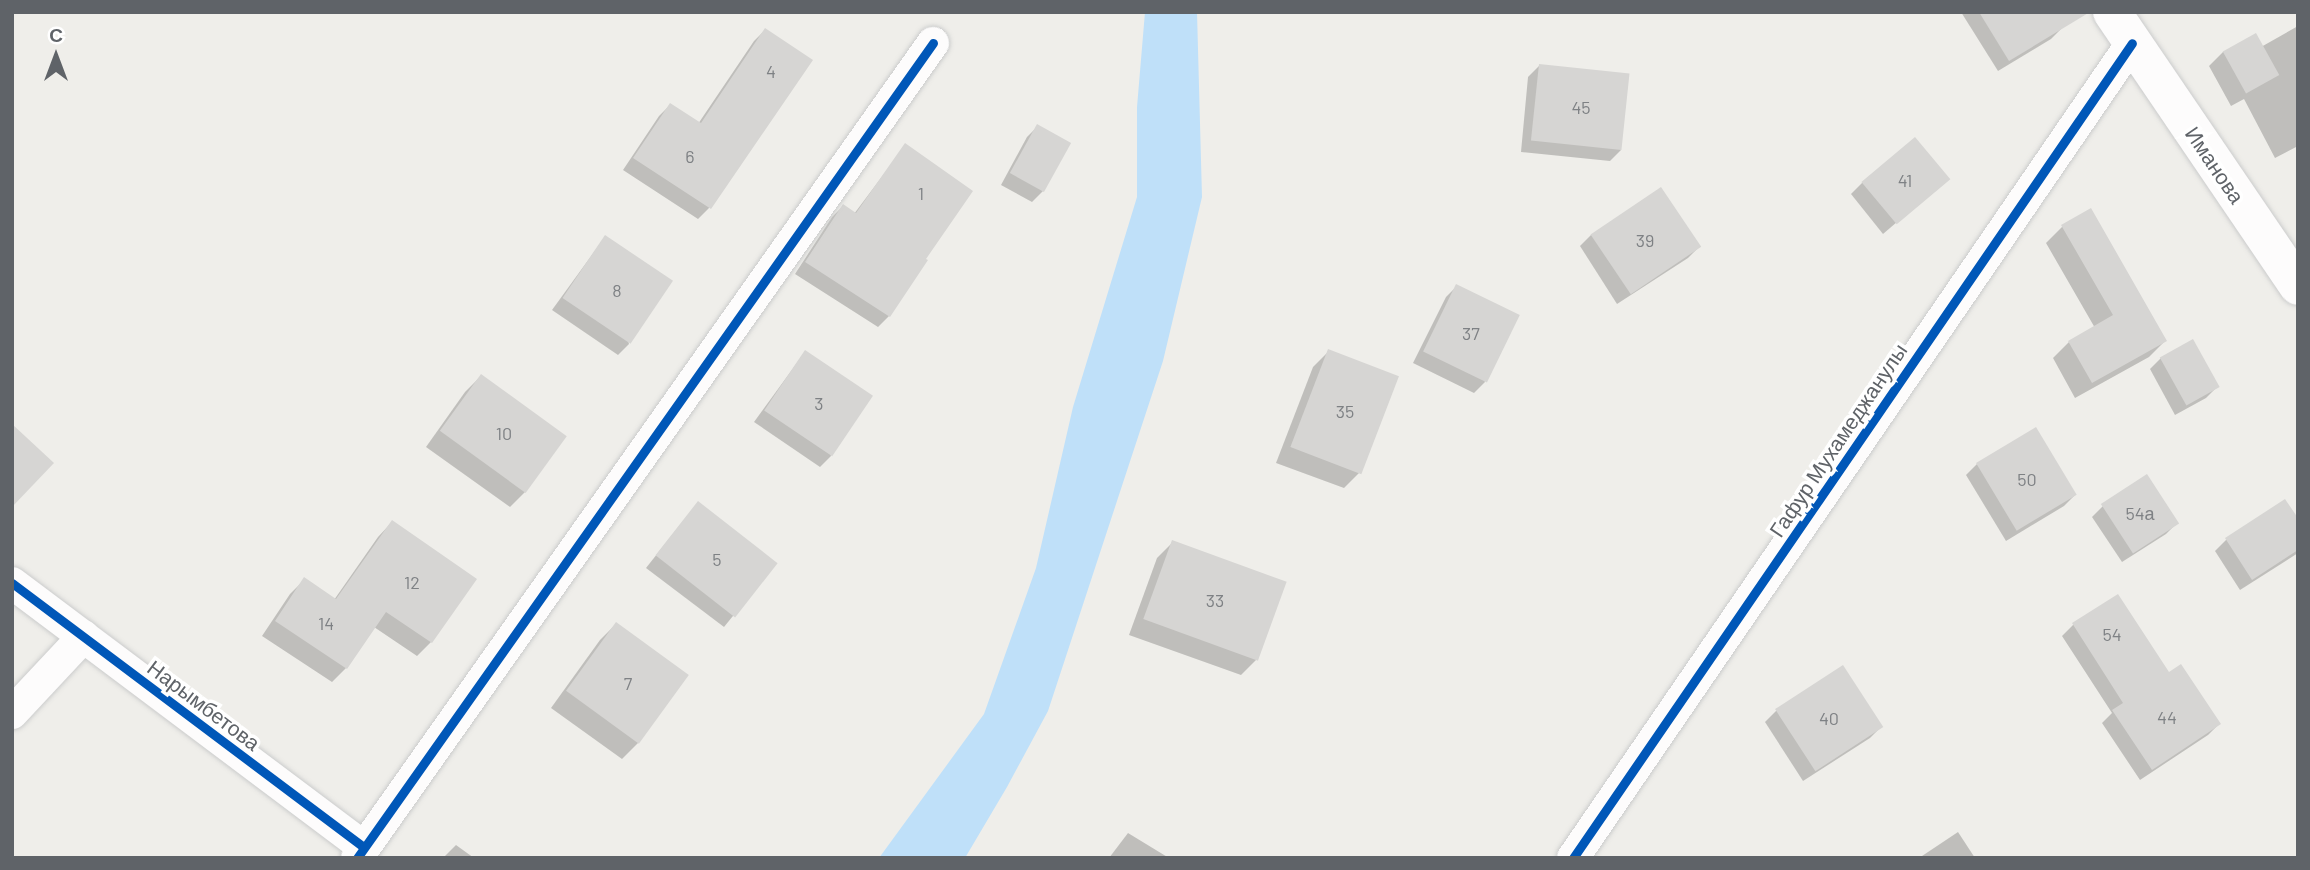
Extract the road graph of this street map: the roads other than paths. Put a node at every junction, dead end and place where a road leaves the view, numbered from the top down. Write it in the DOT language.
graph roads {
  1 [pos="2122,27"];
  2 [pos="933,43"];
  3 [pos="2298,286"];
  4 [pos="12,583"];
  5 [pos="84,636"];
  6 [pos="12,713"];
  7 [pos="360,853"];
  8 [pos="1573,858"];
  1 -- 3 [label="main road, Иманова"];
  1 -- 8 [label="street, Гафур Мухамеджанулы"];
  2 -- 7 [label="street"];
  4 -- 5 [label="street, Нарымбетова"];
  5 -- 6 [label="street"];
  5 -- 7 [label="street, Нарымбетова"];
}
